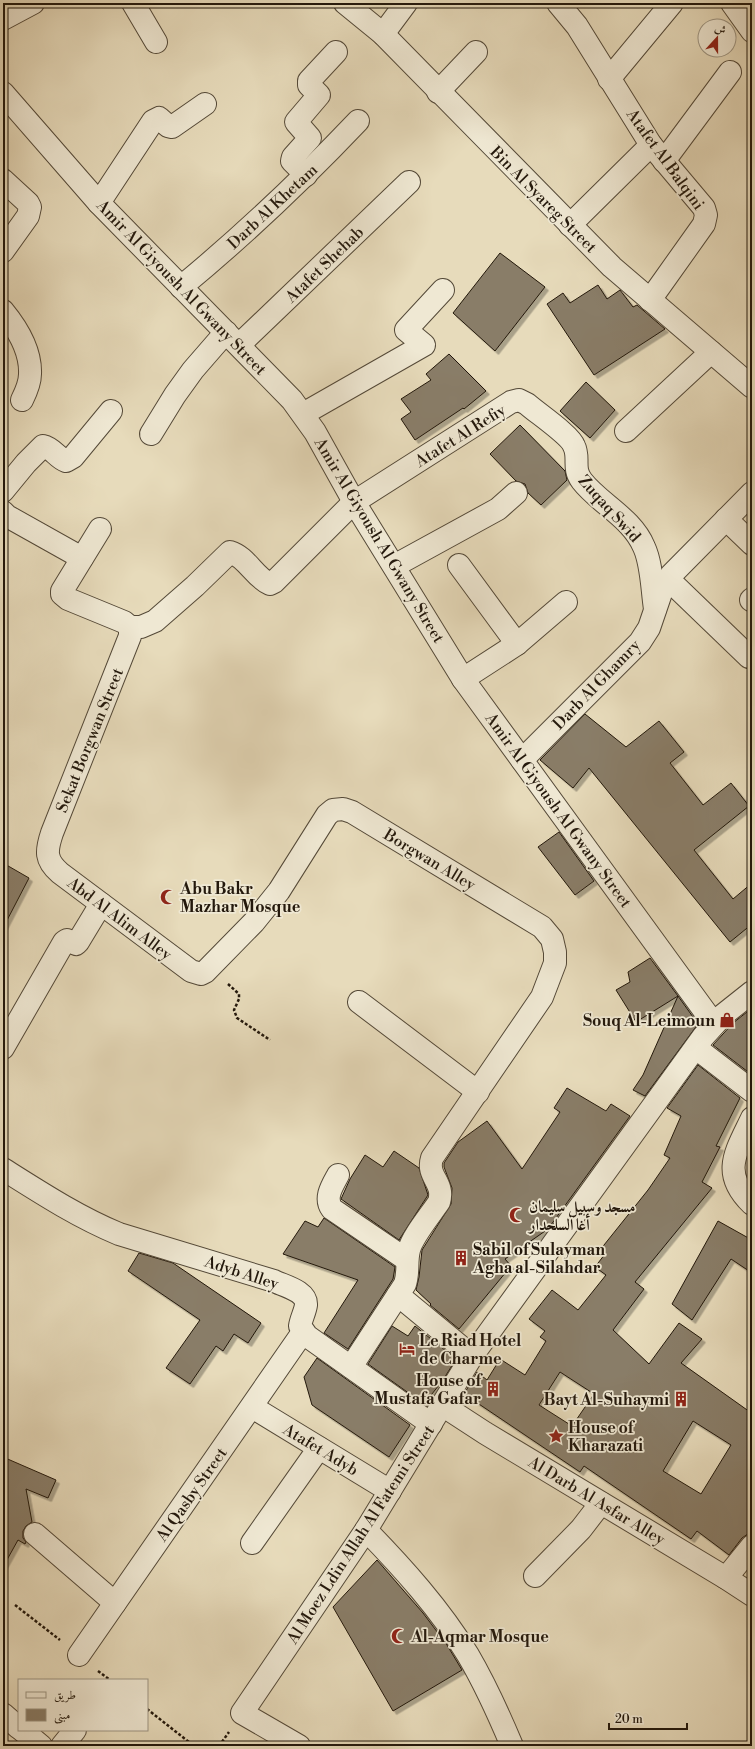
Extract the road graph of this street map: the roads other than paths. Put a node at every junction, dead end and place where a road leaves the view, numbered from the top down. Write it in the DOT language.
graph roads {
  1 [pos="33,3"];
  2 [pos="133,3"];
  3 [pos="345,3"];
  4 [pos="406,3"];
  5 [pos="558,3"];
  6 [pos="672,3"];
  7 [pos="732,3"];
  8 [pos="3,19"];
  9 [pos="752,31"];
  10 [pos="383,34"];
  11 [pos="156,42"];
  12 [pos="336,52"];
  13 [pos="476,52"];
  14 [pos="730,72"];
  15 [pos="609,79"];
  16 [pos="438,92"];
  17 [pos="4,97"];
  18 [pos="205,104"];
  19 [pos="358,121"];
  20 [pos="658,153"];
  21 [pos="306,175"];
  22 [pos="3,180"];
  23 [pos="409,182"];
  24 [pos="99,203"];
  25 [pos="570,225"];
  26 [pos="3,251"];
  27 [pos="181,287"];
  28 [pos="443,290"];
  29 [pos="650,300"];
  30 [pos="3,312"];
  31 [pos="233,339"];
  32 [pos="711,352"];
  33 [pos="747,375"];
  34 [pos="22,400"];
  35 [pos="111,411"];
  36 [pos="303,414"];
  37 [pos="626,431"];
  38 [pos="151,434"];
  39 [pos="576,453"];
  40 [pos="3,491"];
  41 [pos="516,493"];
  42 [pos="752,493"];
  43 [pos="354,502"];
  44 [pos="3,512"];
  45 [pos="726,519"];
  46 [pos="100,529"];
  47 [pos="752,544"];
  48 [pos="82,558"];
  49 [pos="459,565"];
  50 [pos="394,566"];
  51 [pos="668,579"];
  52 [pos="566,602"];
  53 [pos="655,609"];
  54 [pos="130,627"];
  55 [pos="517,644"];
  56 [pos="749,657"];
  57 [pos="463,678"];
  58 [pos="522,760"];
  59 [pos="47,854"];
  60 [pos="101,904"];
  61 [pos="205,972"];
  62 [pos="752,992"];
  63 [pos="359,1002"];
  64 [pos="714,1024"];
  65 [pos="3,1048"];
  66 [pos="696,1048"];
  67 [pos="752,1090"];
  68 [pos="478,1092"];
  69 [pos="752,1118"];
  70 [pos="3,1169"];
  71 [pos="338,1175"];
  72 [pos="752,1204"];
  73 [pos="408,1260"];
  74 [pos="398,1295"];
  75 [pos="303,1332"];
  76 [pos="472,1356"];
  77 [pos="351,1367"];
  78 [pos="442,1405"];
  79 [pos="252,1407"];
  80 [pos="431,1424"];
  81 [pos="319,1448"];
  82 [pos="390,1491"];
  83 [pos="601,1503"];
  84 [pos="366,1530"];
  85 [pos="35,1534"];
  86 [pos="252,1543"];
  87 [pos="752,1546"];
  88 [pos="535,1576"];
  89 [pos="726,1578"];
  90 [pos="752,1595"];
  91 [pos="115,1603"];
  92 [pos="79,1655"];
  93 [pos="3,1714"];
  94 [pos="18,1727"];
  95 [pos="23,1731"];
  96 [pos="74,1731"];
  97 [pos="39,1746"];
  98 [pos="62,1746"];
  99 [pos="299,1746"];
  100 [pos="512,1746"];
  1 -- 8 [label="street"];
  2 -- 11 [label="street"];
  3 -- 10 [label="street, Bin Al Syareg Street"];
  4 -- 10 [label="street"];
  5 -- 15 [label="street, Atafet Al Balqini"];
  6 -- 15 [label="street"];
  7 -- 9 [label="street"];
  10 -- 16 [label="street, Bin Al Syareg Street"];
  12 -- 21 [label="street"];
  13 -- 16 [label="street"];
  14 -- 20 [label="street"];
  15 -- 20 [label="street, Atafet Al Balqini"];
  16 -- 25 [label="street, Bin Al Syareg Street"];
  17 -- 24 [label="street, Amir Al Giyoush Al Gwany Street"];
  18 -- 24 [label="street"];
  19 -- 21 [label="street, Darb Al Khetam"];
  20 -- 25 [label="street"];
  20 -- 29 [label="street, Atafet Al Balqini"];
  21 -- 27 [label="street, Darb Al Khetam"];
  22 -- 26 [label="street"];
  23 -- 31 [label="street, Atafet Shehab"];
  24 -- 27 [label="street, Amir Al Giyoush Al Gwany Street"];
  25 -- 29 [label="street, Bin Al Syareg Street"];
  27 -- 31 [label="street, Amir Al Giyoush Al Gwany Street"];
  28 -- 36 [label="street"];
  29 -- 32 [label="street, Bin Al Syareg Street"];
  30 -- 34 [label="street"];
  31 -- 36 [label="street, Amir Al Giyoush Al Gwany Street"];
  31 -- 38 [label="street, Atafet Shehab"];
  32 -- 33 [label="street, Bin Al Syareg Street"];
  32 -- 37 [label="street"];
  35 -- 40 [label="street"];
  36 -- 43 [label="street, Amir Al Giyoush Al Gwany Street"];
  39 -- 43 [label="street, Atafet Al Refiy"];
  39 -- 53 [label="street, Zuqaq Swid"];
  41 -- 50 [label="street"];
  42 -- 45 [label="street, Darb Al Ghamry"];
  43 -- 50 [label="street, Amir Al Giyoush Al Gwany Street"];
  43 -- 54 [label="street"];
  44 -- 48 [label="street"];
  45 -- 47 [label="street"];
  45 -- 51 [label="street, Darb Al Ghamry"];
  46 -- 48 [label="street"];
  48 -- 54 [label="street"];
  49 -- 55 [label="street"];
  50 -- 57 [label="street, Amir Al Giyoush Al Gwany Street"];
  51 -- 53 [label="street, Darb Al Ghamry"];
  51 -- 56 [label="street"];
  52 -- 55 [label="street"];
  53 -- 58 [label="street, Darb Al Ghamry"];
  54 -- 59 [label="street, Sekat Borgwan Street"];
  55 -- 57 [label="street"];
  57 -- 58 [label="street, Amir Al Giyoush Al Gwany Street"];
  58 -- 64 [label="street, Amir Al Giyoush Al Gwany Street"];
  59 -- 60 [label="street, Abd Al Alim Alley"];
  60 -- 61 [label="street, Abd Al Alim Alley"];
  60 -- 65 [label="street"];
  61 -- 68 [label="street, Borgwan Alley"];
  62 -- 64 [label="street, Al Moez Ldin Allah Al Fatemi Street"];
  63 -- 68 [label="street"];
  64 -- 66 [label="street, Al Moez Ldin Allah Al Fatemi Street"];
  66 -- 67 [label="street"];
  66 -- 76 [label="street, Al Moez Ldin Allah Al Fatemi Street"];
  68 -- 73 [label="street, Borgwan Alley"];
  69 -- 72 [label="street"];
  70 -- 75 [label="street, Adyb Alley"];
  71 -- 73 [label="street"];
  73 -- 74 [label="street, Borgwan Alley"];
  74 -- 76 [label="street"];
  74 -- 77 [label="street, Borgwan Alley"];
  75 -- 77 [label="street"];
  75 -- 79 [label="street, Al Qasby Street"];
  76 -- 78 [label="street, Al Moez Ldin Allah Al Fatemi Street"];
  77 -- 80 [label="street"];
  78 -- 80 [label="street, Al Moez Ldin Allah Al Fatemi Street"];
  78 -- 83 [label="street, Al Darb Al Asfar Alley"];
  79 -- 81 [label="street, Atafet Adyb"];
  79 -- 91 [label="street, Al Qasby Street"];
  80 -- 82 [label="street, Al Moez Ldin Allah Al Fatemi Street"];
  81 -- 82 [label="street, Atafet Adyb"];
  81 -- 86 [label="street"];
  82 -- 84 [label="street, Al Moez Ldin Allah Al Fatemi Street"];
  83 -- 88 [label="street"];
  83 -- 89 [label="street, Al Darb Al Asfar Alley"];
  84 -- 99 [label="street, Al Moez Ldin Allah Al Fatemi Street"];
  84 -- 100 [label="street"];
  85 -- 91 [label="street"];
  87 -- 89 [label="street"];
  89 -- 90 [label="street, Al Darb Al Asfar Alley"];
  91 -- 92 [label="street, Al Qasby Street"];
  93 -- 94 [label="street"];
  95 -- 97 [label="street"];
  96 -- 98 [label="street"];
}
